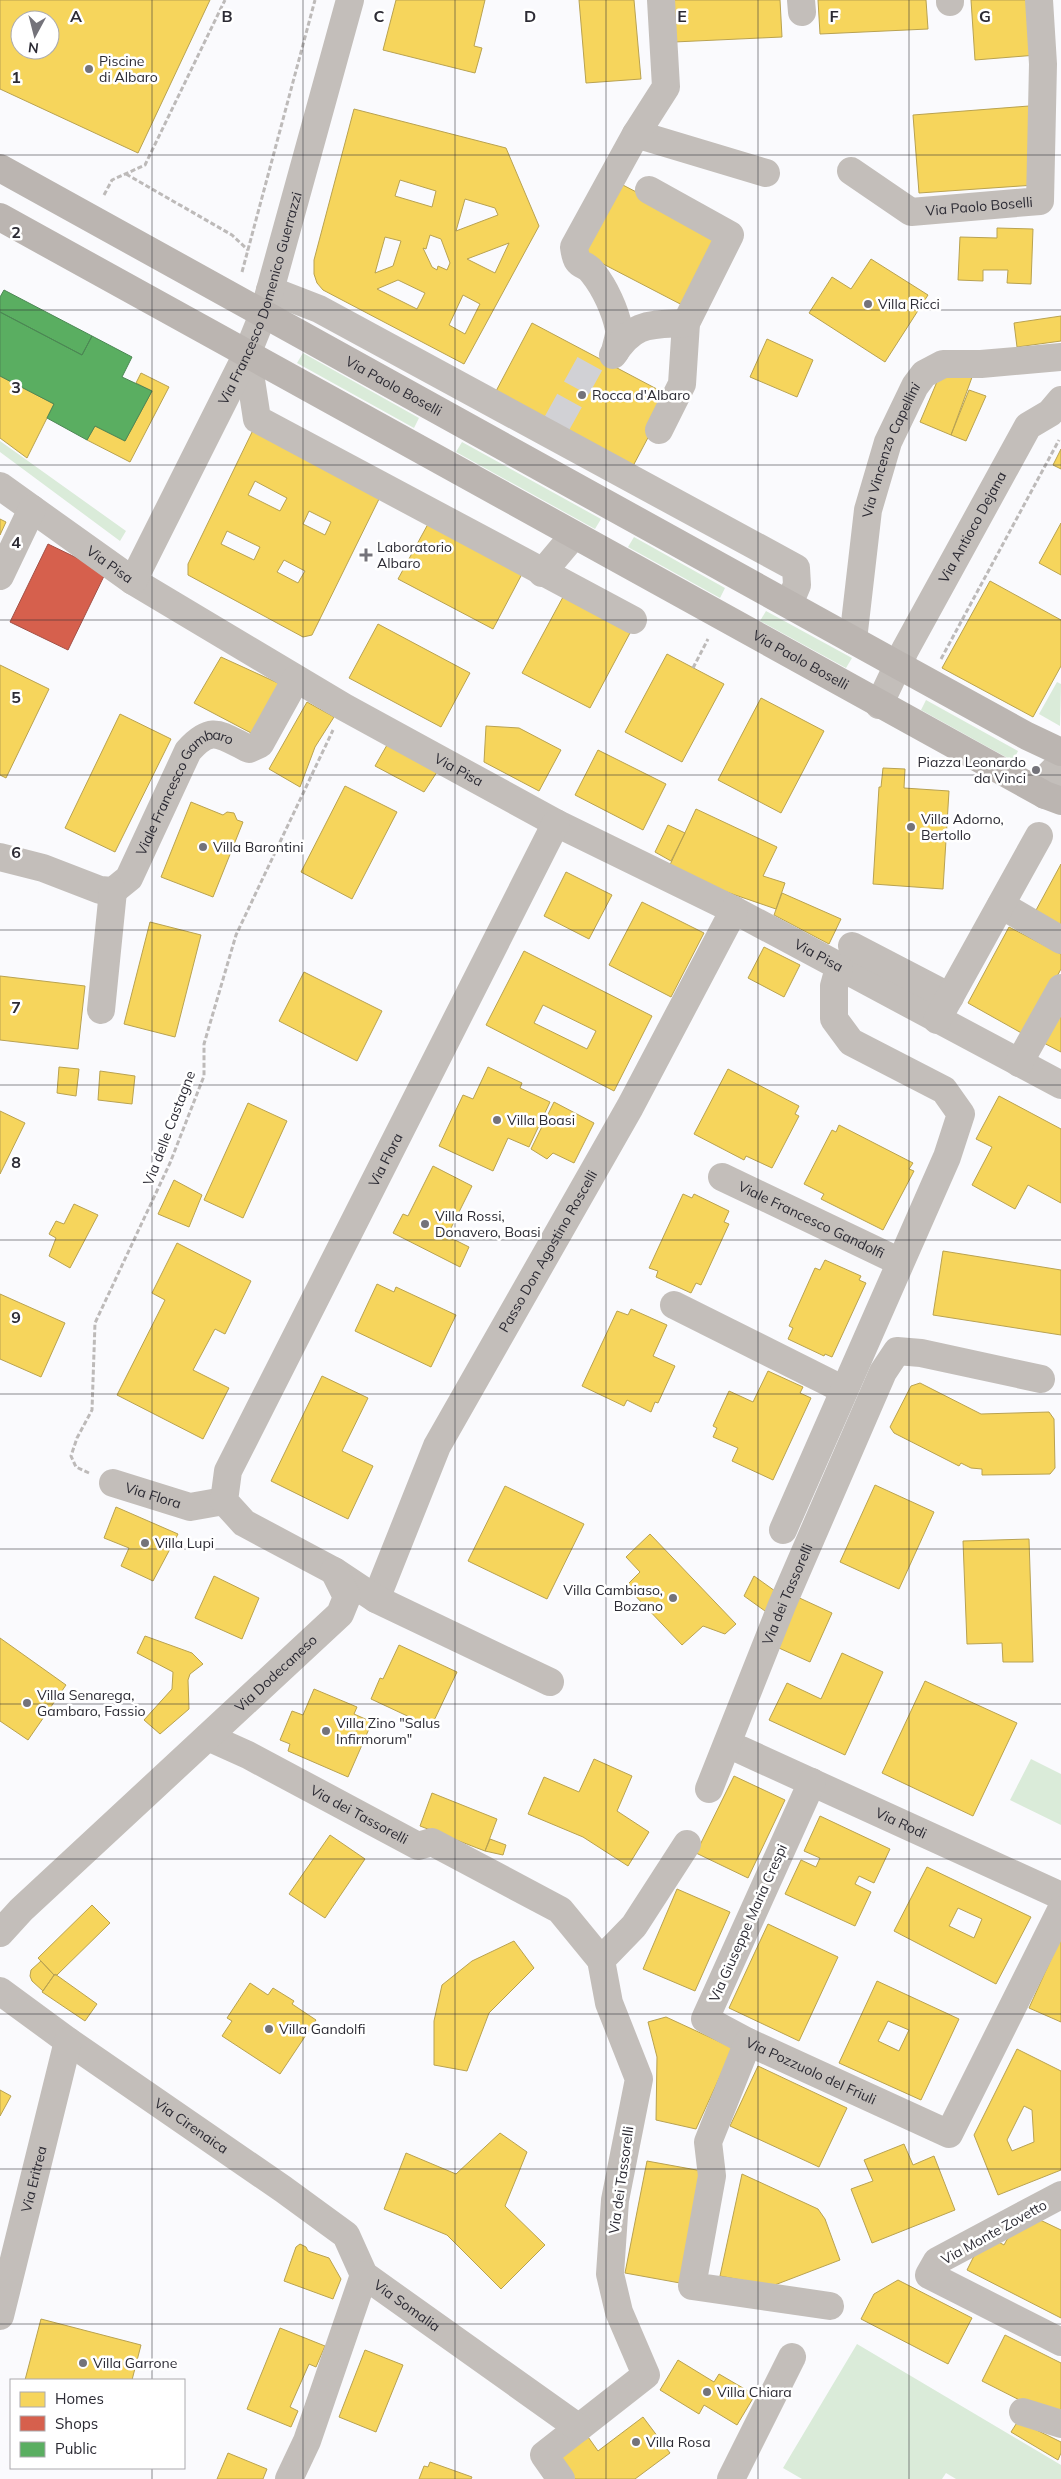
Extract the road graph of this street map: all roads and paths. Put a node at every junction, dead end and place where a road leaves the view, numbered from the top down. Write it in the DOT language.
graph roads {
  1 [pos="225,0"];
  2 [pos="315,0"];
  3 [pos="350,0"];
  4 [pos="661,0"];
  5 [pos="1039,0"];
  6 [pos="636,134"];
  7 [pos="0,168"];
  8 [pos="851,170"];
  9 [pos="766,173"];
  10 [pos="126,174"];
  11 [pos="649,190"];
  12 [pos="95,192"];
  13 [pos="0,217"];
  14 [pos="248,250"];
  15 [pos="234,268"];
  16 [pos="267,301"];
  17 [pos="686,323"];
  18 [pos="247,354"];
  19 [pos="1061,357"];
  20 [pos="1061,400"];
  21 [pos="659,430"];
  22 [pos="1061,436"];
  23 [pos="0,486"];
  24 [pos="32,509"];
  25 [pos="574,536"];
  26 [pos="542,573"];
  27 [pos="0,576"];
  28 [pos="133,580"];
  29 [pos="789,604"];
  30 [pos="633,620"];
  31 [pos="712,632"];
  32 [pos="853,640"];
  33 [pos="938,664"];
  34 [pos="898,665"];
  35 [pos="693,668"];
  36 [pos="296,679"];
  37 [pos="879,704"];
  38 [pos="344,707"];
  39 [pos="1061,752"];
  40 [pos="1061,763"];
  41 [pos="1051,796"];
  42 [pos="556,823"];
  43 [pos="1039,836"];
  44 [pos="0,857"];
  45 [pos="113,891"];
  46 [pos="1001,905"];
  47 [pos="734,910"];
  48 [pos="1061,940"];
  49 [pos="846,957"];
  50 [pos="1061,988"];
  51 [pos="950,997"];
  52 [pos="101,1010"];
  53 [pos="937,1020"];
  54 [pos="1019,1063"];
  55 [pos="1061,1085"];
  56 [pos="722,1177"];
  57 [pos="900,1262"];
  58 [pos="674,1305"];
  59 [pos="1041,1379"];
  60 [pos="844,1390"];
  61 [pos="113,1482"];
  62 [pos="224,1501"];
  63 [pos="783,1530"];
  64 [pos="334,1571"];
  65 [pos="376,1599"];
  66 [pos="550,1682"];
  67 [pos="208,1736"];
  68 [pos="741,1750"];
  69 [pos="812,1782"];
  70 [pos="709,1789"];
  71 [pos="687,1844"];
  72 [pos="1061,1896"];
  73 [pos="10,1908"];
  74 [pos="1061,1910"];
  75 [pos="0,1933"];
  76 [pos="601,1960"];
  77 [pos="0,1990"];
  78 [pos="68,2041"];
  79 [pos="748,2042"];
  80 [pos="1061,2195"];
  81 [pos="364,2275"];
  82 [pos="830,2306"];
  83 [pos="0,2316"];
  84 [pos="1061,2342"];
  85 [pos="792,2357"];
  86 [pos="1023,2412"];
  87 [pos="1061,2424"];
  88 [pos="579,2428"];
  89 [pos="289,2479"];
  90 [pos="561,2479"];
  91 [pos="731,2479"];
  1 -- 10 [label="path"];
  2 -- 14 [label="path"];
  3 -- 16 [label="street, Via Francesco Domenico Guerrazzi"];
  4 -- 6 [label="street"];
  5 -- 8 [label="street, Via Paolo Boselli"];
  6 -- 9 [label="street"];
  6 -- 17 [label="street"];
  7 -- 16 [label="main road, Via Paolo Boselli"];
  10 -- 12 [label="path"];
  10 -- 14 [label="path"];
  11 -- 17 [label="street"];
  13 -- 18 [label="main road, Via Paolo Boselli"];
  14 -- 15 [label="path"];
  16 -- 18 [label="street, Via Francesco Domenico Guerrazzi"];
  16 -- 29 [label="main road, Via Paolo Boselli"];
  16 -- 29 [label="street, Via Paolo Boselli"];
  17 -- 21 [label="street"];
  18 -- 25 [label="main road, Via Paolo Boselli"];
  18 -- 26 [label="street"];
  18 -- 28 [label="street, Via Francesco Domenico Guerrazzi"];
  19 -- 32 [label="street, Via Vincenzo Capellini"];
  20 -- 34 [label="street, Via Antioco Dejana"];
  22 -- 33 [label="path"];
  23 -- 24 [label="street, Via Pisa"];
  24 -- 27 [label="street"];
  24 -- 28 [label="street, Via Pisa"];
  25 -- 26 [label="street"];
  25 -- 37 [label="main road, Via Paolo Boselli"];
  26 -- 30 [label="street"];
  28 -- 36 [label="street, Via Pisa"];
  29 -- 32 [label="main road, Via Paolo Boselli"];
  31 -- 35 [label="path"];
  32 -- 34 [label="main road, Via Paolo Boselli"];
  34 -- 37 [label="street, Via Antioco Dejana"];
  34 -- 39 [label="main road, Via Paolo Boselli"];
  36 -- 38 [label="street, Via Pisa"];
  36 -- 45 [label="street, Viale Francesco Gambaro"];
  37 -- 41 [label="main road, Via Paolo Boselli"];
  38 -- 42 [label="street, Via Pisa"];
  38 -- 61 [label="path, Via delle Castagne"];
  40 -- 41 [label="street"];
  42 -- 47 [label="street, Via Pisa"];
  42 -- 62 [label="street, Via Flora"];
  43 -- 46 [label="street"];
  44 -- 45 [label="street"];
  45 -- 52 [label="street"];
  46 -- 48 [label="street"];
  46 -- 51 [label="street"];
  47 -- 49 [label="street, Via Pisa"];
  47 -- 65 [label="street, Passo Don Agostino Roscelli"];
  49 -- 51 [label="street"];
  49 -- 53 [label="street, Via Pisa"];
  49 -- 57 [label="street, Viale Francesco Gandolfi"];
  50 -- 54 [label="street"];
  51 -- 53 [label="street"];
  53 -- 54 [label="street, Via Pisa"];
  54 -- 55 [label="street, Via Pisa"];
  56 -- 57 [label="street, Viale Francesco Gandolfi"];
  57 -- 60 [label="street, Viale Francesco Gandolfi"];
  58 -- 60 [label="street"];
  59 -- 70 [label="street, Via dei Tassorelli"];
  60 -- 63 [label="street, Viale Francesco Gandolfi"];
  61 -- 62 [label="street, Via Flora"];
  62 -- 64 [label="street"];
  64 -- 65 [label="street"];
  64 -- 67 [label="street, Via Dodecaneso"];
  65 -- 66 [label="street"];
  67 -- 73 [label="street, Via Dodecaneso"];
  67 -- 76 [label="street, Via dei Tassorelli"];
  68 -- 69 [label="street, Via Rodi"];
  69 -- 72 [label="street, Via Rodi"];
  69 -- 79 [label="street, Via Giuseppe Maria Crespi"];
  71 -- 76 [label="street"];
  73 -- 75 [label="street, Via Dodecaneso"];
  74 -- 79 [label="street, Via Pozzuolo del Friuli"];
  76 -- 88 [label="street, Via dei Tassorelli"];
  77 -- 78 [label="street, Via Cirenaica"];
  78 -- 81 [label="street, Via Cirenaica"];
  78 -- 83 [label="street, Via Eritrea"];
  79 -- 82 [label="street, Via Pozzuolo del Friuli"];
  80 -- 84 [label="street, Via Monte Zovetto"];
  81 -- 88 [label="street, Via Somalia"];
  81 -- 89 [label="street, Via Somalia"];
  85 -- 91 [label="street"];
  86 -- 87 [label="street"];
  88 -- 90 [label="street"];
}
